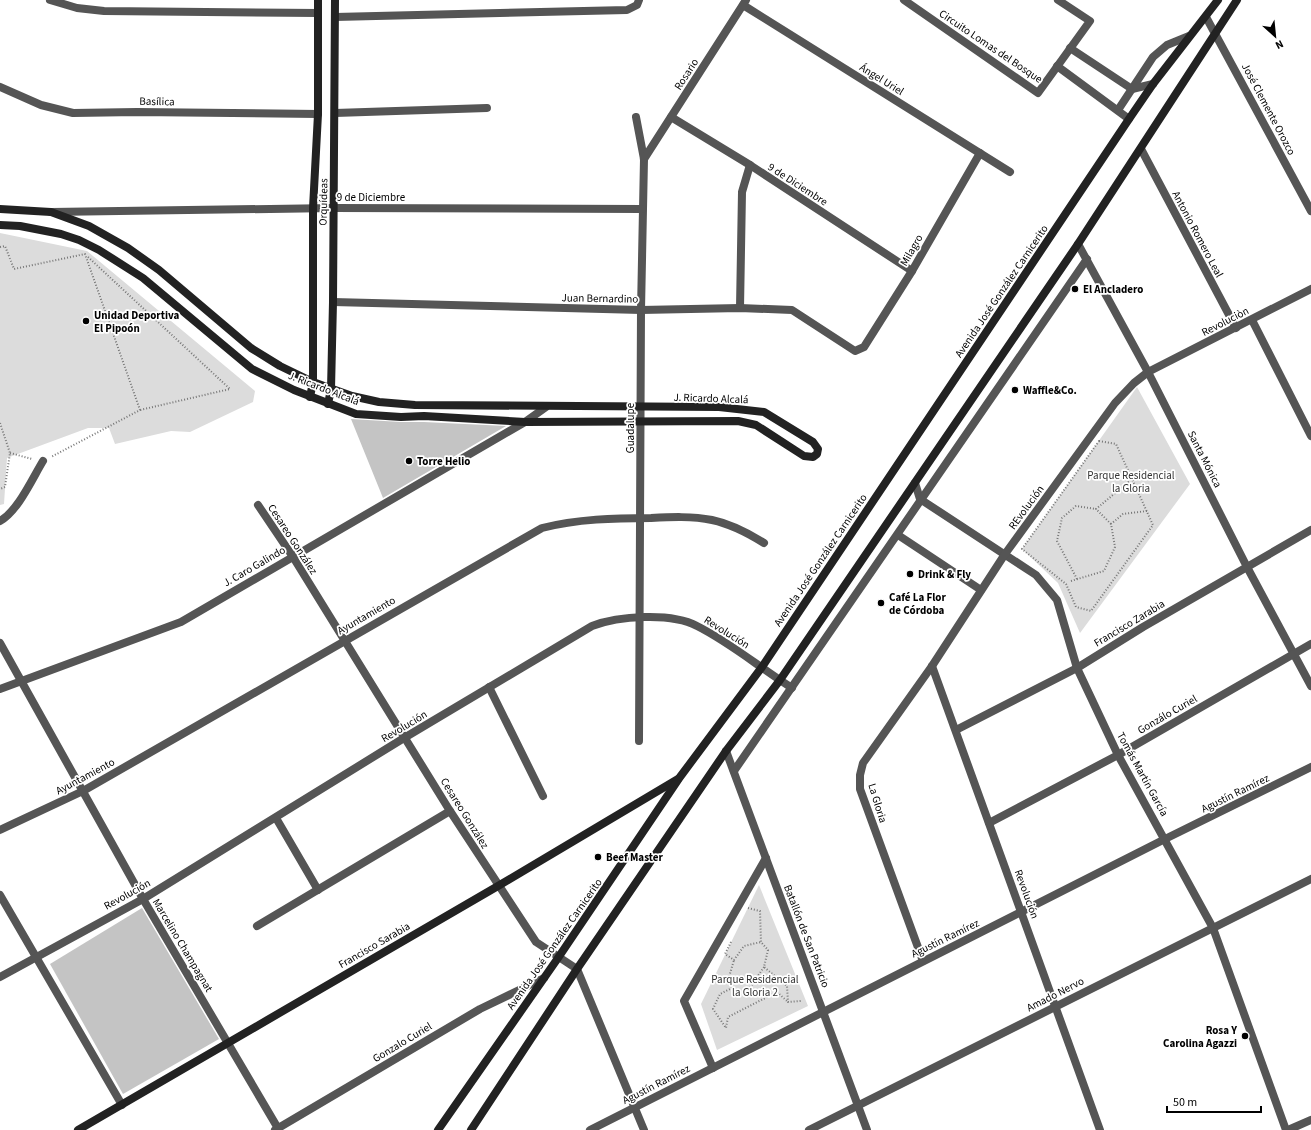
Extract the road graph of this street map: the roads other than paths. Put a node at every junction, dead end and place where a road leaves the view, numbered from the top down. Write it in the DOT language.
graph roads {
  1 [pos="50,0"];
  2 [pos="318,0"];
  3 [pos="335,0"];
  4 [pos="639,0"];
  5 [pos="904,0"];
  6 [pos="1058,0"];
  7 [pos="1218,0"];
  8 [pos="1237,0"];
  9 [pos="745,2"];
  10 [pos="318,13"];
  11 [pos="335,17"];
  12 [pos="1206,17"];
  13 [pos="1215,32"];
  14 [pos="1189,36"];
  15 [pos="1070,48"];
  16 [pos="1057,66"];
  17 [pos="1153,84"];
  18 [pos="0,87"];
  19 [pos="1132,88"];
  20 [pos="487,108"];
  21 [pos="1118,110"];
  22 [pos="335,113"];
  23 [pos="318,114"];
  24 [pos="636,117"];
  25 [pos="671,117"];
  26 [pos="1129,119"];
  27 [pos="1141,149"];
  28 [pos="980,153"];
  29 [pos="644,159"];
  30 [pos="750,165"];
  31 [pos="1010,172"];
  32 [pos="313,208"];
  33 [pos="334,208"];
  34 [pos="0,209"];
  35 [pos="642,209"];
  36 [pos="1311,211"];
  37 [pos="51,212"];
  38 [pos="0,225"];
  39 [pos="1078,244"];
  40 [pos="1087,259"];
  41 [pos="912,272"];
  42 [pos="1311,289"];
  43 [pos="333,302"];
  44 [pos="740,308"];
  45 [pos="641,310"];
  46 [pos="1252,320"];
  47 [pos="1236,328"];
  48 [pos="855,351"];
  49 [pos="1148,372"];
  50 [pos="313,382"];
  51 [pos="331,389"];
  52 [pos="310,396"];
  53 [pos="328,404"];
  54 [pos="546,407"];
  55 [pos="641,408"];
  56 [pos="642,421"];
  57 [pos="525,422"];
  58 [pos="1311,436"];
  59 [pos="42,461"];
  60 [pos="915,483"];
  61 [pos="920,499"];
  62 [pos="258,505"];
  63 [pos="640,518"];
  64 [pos="0,521"];
  65 [pos="1311,530"];
  66 [pos="898,534"];
  67 [pos="764,544"];
  68 [pos="1005,554"];
  69 [pos="293,557"];
  70 [pos="1248,567"];
  71 [pos="981,590"];
  72 [pos="641,618"];
  73 [pos="344,641"];
  74 [pos="0,643"];
  75 [pos="1311,644"];
  76 [pos="1295,654"];
  77 [pos="932,666"];
  78 [pos="762,667"];
  79 [pos="1077,668"];
  80 [pos="780,680"];
  81 [pos="20,682"];
  82 [pos="1311,686"];
  83 [pos="489,687"];
  84 [pos="792,688"];
  85 [pos="0,689"];
  86 [pos="956,730"];
  87 [pos="404,738"];
  88 [pos="639,741"];
  89 [pos="726,751"];
  90 [pos="1118,755"];
  91 [pos="1311,767"];
  92 [pos="734,771"];
  93 [pos="680,777"];
  94 [pos="84,791"];
  95 [pos="543,796"];
  96 [pos="450,811"];
  97 [pos="276,818"];
  98 [pos="989,823"];
  99 [pos="0,830"];
  100 [pos="1165,839"];
  101 [pos="766,858"];
  102 [pos="1311,879"];
  103 [pos="498,886"];
  104 [pos="318,890"];
  105 [pos="0,895"];
  106 [pos="143,899"];
  107 [pos="1022,912"];
  108 [pos="257,926"];
  109 [pos="1213,928"];
  110 [pos="36,956"];
  111 [pos="558,958"];
  112 [pos="922,961"];
  113 [pos="577,969"];
  114 [pos="0,977"];
  115 [pos="544,978"];
  116 [pos="1055,1006"];
  117 [pos="824,1012"];
  118 [pos="228,1043"];
  119 [pos="713,1068"];
  120 [pos="122,1104"];
  121 [pos="635,1106"];
  122 [pos="858,1106"];
  123 [pos="1311,1120"];
  124 [pos="277,1129"];
  125 [pos="78,1130"];
  126 [pos="438,1130"];
  127 [pos="471,1130"];
  128 [pos="590,1130"];
  129 [pos="644,1130"];
  130 [pos="809,1130"];
  131 [pos="867,1130"];
  132 [pos="1100,1130"];
  133 [pos="1287,1130"];
  1 -- 10 [label="street"];
  2 -- 10 [label="street, Orquídeas"];
  3 -- 11 [label="street, Orquídeas"];
  4 -- 11 [label="street"];
  5 -- 16 [label="street, Circuito Lomas del Bosque"];
  6 -- 15 [label="street, Circuito Lomas del Bosque"];
  7 -- 12 [label="street, Avenida José González Carnicerito"];
  8 -- 13 [label="street"];
  9 -- 25 [label="street, Rosario"];
  9 -- 28 [label="street, Ángel Uriel"];
  10 -- 23 [label="street, Orquídeas"];
  11 -- 22 [label="street, Orquídeas"];
  12 -- 13 [label="street, José Clemente Orozco"];
  12 -- 14 [label="street, Avenida José González Carnicerito"];
  13 -- 27 [label="street"];
  13 -- 36 [label="street, José Clemente Orozco"];
  14 -- 17 [label="street, Avenida José González Carnicerito"];
  14 -- 19 [label="street"];
  15 -- 16 [label="street, Circuito Lomas del Bosque"];
  15 -- 19 [label="street"];
  16 -- 21 [label="street, Circuito Lomas del Bosque"];
  17 -- 19 [label="street"];
  17 -- 26 [label="street, Avenida José González Carnicerito"];
  18 -- 23 [label="street, Basílica"];
  19 -- 21 [label="street"];
  20 -- 22 [label="street"];
  21 -- 26 [label="street, Circuito Lomas del Bosque"];
  22 -- 33 [label="street, Orquídeas"];
  23 -- 32 [label="street, Orquídeas"];
  24 -- 29 [label="street, Guadalupe"];
  25 -- 29 [label="street, Rosario"];
  25 -- 30 [label="street, 9 de Diciembre"];
  26 -- 78 [label="street, Avenida José González Carnicerito"];
  27 -- 39 [label="street"];
  27 -- 47 [label="street, Antonio Romero Leal"];
  28 -- 31 [label="street, Ángel Uriel"];
  28 -- 41 [label="street, Milagro"];
  29 -- 35 [label="street, Guadalupe"];
  30 -- 41 [label="street, 9 de Diciembre"];
  30 -- 44 [label="street"];
  32 -- 33 [label="street, 9 de Diciembre"];
  32 -- 37 [label="street, 9 de Diciembre"];
  32 -- 50 [label="street, Orquídeas"];
  33 -- 35 [label="street, 9 de Diciembre"];
  33 -- 43 [label="street, Orquídeas"];
  34 -- 37 [label="street, J. Ricardo Alcalá"];
  35 -- 45 [label="street, Guadalupe"];
  37 -- 50 [label="street, J. Ricardo Alcalá"];
  38 -- 52 [label="street, J. Ricardo Alcalá"];
  39 -- 40 [label="street, Santa Mónica"];
  39 -- 60 [label="street"];
  40 -- 49 [label="street, Santa Mónica"];
  40 -- 61 [label="street"];
  41 -- 48 [label="street, Milagro"];
  42 -- 46 [label="street, Revoluciòn"];
  43 -- 45 [label="street, Juan Bernardino"];
  43 -- 51 [label="street, Orquídeas"];
  44 -- 45 [label="street, Juan Bernardino"];
  44 -- 48 [label="street, Juan Bernardino"];
  45 -- 55 [label="street, Guadalupe"];
  46 -- 47 [label="street, Revoluciòn"];
  46 -- 58 [label="street"];
  47 -- 49 [label="street, Revoluciòn"];
  49 -- 68 [label="street, REvolución"];
  49 -- 70 [label="street, Santa Mónica"];
  50 -- 51 [label="street, J. Ricardo Alcalá"];
  50 -- 52 [label="street, Orquídeas"];
  51 -- 53 [label="street, Orquídeas"];
  51 -- 54 [label="street, J. Ricardo Alcalá"];
  52 -- 53 [label="street, J. Ricardo Alcalá"];
  53 -- 57 [label="street, J. Ricardo Alcalá"];
  54 -- 55 [label="street, J. Ricardo Alcalá"];
  54 -- 57 [label="street, J. Caro Galindo"];
  55 -- 56 [label="street, Guadalupe"];
  55 -- 56 [label="street, J. Ricardo Alcalá"];
  56 -- 57 [label="street, J. Ricardo Alcalá"];
  56 -- 63 [label="street, Guadalupe"];
  57 -- 69 [label="street, J. Caro Galindo"];
  59 -- 64 [label="street"];
  60 -- 61 [label="street"];
  60 -- 80 [label="street"];
  61 -- 66 [label="street"];
  61 -- 68 [label="street, Tomás Martín García"];
  62 -- 69 [label="street, Cesareo González"];
  63 -- 67 [label="street, Ayuntamiento"];
  63 -- 72 [label="street, Guadalupe"];
  63 -- 73 [label="street, Ayuntamiento"];
  65 -- 70 [label="street, Francisco Zarabia"];
  66 -- 71 [label="street"];
  66 -- 84 [label="street"];
  68 -- 71 [label="street, REvolución"];
  68 -- 79 [label="street, Tomás Martín García"];
  69 -- 73 [label="street, Cesareo González"];
  69 -- 81 [label="street, J. Caro Galindo"];
  70 -- 76 [label="street, Santa Mónica"];
  70 -- 79 [label="street, Francisco Zarabia"];
  71 -- 77 [label="street, REvolución"];
  72 -- 78 [label="street, Revolución"];
  72 -- 83 [label="street, Revolución"];
  72 -- 88 [label="street, Guadalupe"];
  73 -- 87 [label="street, Cesareo González"];
  73 -- 94 [label="street, Ayuntamiento"];
  74 -- 81 [label="street, Marcelino Champagnat"];
  75 -- 76 [label="street, Gonzálo Curiel"];
  76 -- 82 [label="street, Santa Mónica"];
  76 -- 90 [label="street, Gonzálo Curiel"];
  77 -- 86 [label="street, Revolución"];
  77 -- 112 [label="street, La Gloria"];
  78 -- 80 [label="street, Revolución"];
  78 -- 93 [label="street, Avenida José González Carnicerito"];
  79 -- 86 [label="street, Francisco Zarabia"];
  79 -- 90 [label="street, Tomás Martín García"];
  80 -- 84 [label="street, Revolución"];
  80 -- 89 [label="street"];
  81 -- 85 [label="street, J. Caro Galindo"];
  81 -- 94 [label="street, Marcelino Champagnat"];
  83 -- 87 [label="street, Revolución"];
  83 -- 95 [label="street"];
  84 -- 92 [label="street"];
  86 -- 98 [label="street, Revolución"];
  87 -- 96 [label="street, Cesareo González"];
  87 -- 97 [label="street, Revolución"];
  89 -- 92 [label="street, Batallón de San Patricio"];
  89 -- 113 [label="street"];
  90 -- 98 [label="street, Gonzálo Curiel"];
  90 -- 100 [label="street, Tomás Martín García"];
  91 -- 100 [label="street, Agustín Ramírez"];
  92 -- 101 [label="street, Batallón de San Patricio"];
  93 -- 103 [label="street, Francisco Sarabia"];
  93 -- 111 [label="street, Avenida José González Carnicerito"];
  94 -- 99 [label="street, Ayuntamiento"];
  94 -- 106 [label="street, Marcelino Champagnat"];
  96 -- 103 [label="street, Cesareo González"];
  96 -- 104 [label="street"];
  97 -- 104 [label="street"];
  97 -- 106 [label="street, Revolución"];
  98 -- 107 [label="street, Revolución"];
  100 -- 107 [label="street, Agustín Ramírez"];
  100 -- 109 [label="street, Tomás Martín García"];
  101 -- 117 [label="street, Batallón de San Patricio"];
  101 -- 119 [label="street"];
  102 -- 109 [label="street, Amado Nervo"];
  103 -- 111 [label="street, Cesareo González"];
  103 -- 118 [label="street, Francisco Sarabia"];
  104 -- 108 [label="street"];
  105 -- 110 [label="street"];
  106 -- 110 [label="street, Revolución"];
  106 -- 118 [label="street, Marcelino Champagnat"];
  107 -- 112 [label="street, Agustín Ramírez"];
  107 -- 116 [label="street, Revolución"];
  109 -- 116 [label="street, Amado Nervo"];
  109 -- 133 [label="street, Tomás Martín García"];
  110 -- 114 [label="street, Revolución"];
  110 -- 120 [label="street"];
  111 -- 113 [label="street, Cesareo González"];
  111 -- 115 [label="street, Avenida José González Carnicerito"];
  112 -- 117 [label="street, Agustín Ramírez"];
  113 -- 121 [label="street"];
  113 -- 127 [label="street"];
  115 -- 124 [label="street, Gonzalo Curiel"];
  115 -- 126 [label="street, Avenida José González Carnicerito"];
  116 -- 122 [label="street, Amado Nervo"];
  116 -- 132 [label="street, Revolución"];
  117 -- 119 [label="street, Agustín Ramírez"];
  117 -- 122 [label="street, Batallón de San Patricio"];
  118 -- 120 [label="street, Francisco Sarabia"];
  118 -- 124 [label="street, Marcelino Champagnat"];
  119 -- 121 [label="street, Agustín Ramírez"];
  120 -- 125 [label="street, Francisco Sarabia"];
  121 -- 128 [label="street, Agustín Ramírez"];
  121 -- 129 [label="street"];
  122 -- 130 [label="street, Amado Nervo"];
  122 -- 131 [label="street, Batallón de San Patricio"];
  123 -- 133 [label="street"];
}
